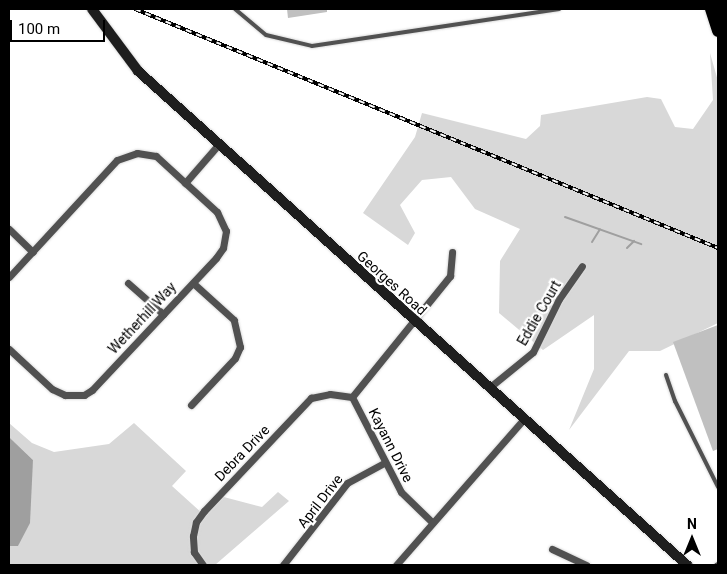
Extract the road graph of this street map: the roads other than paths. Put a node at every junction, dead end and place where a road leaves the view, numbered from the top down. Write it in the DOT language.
graph roads {
  1 [pos="92,9"];
  2 [pos="235,9"];
  3 [pos="559,9"];
  4 [pos="712,9"];
  5 [pos="718,31"];
  6 [pos="218,145"];
  7 [pos="185,182"];
  8 [pos="9,229"];
  9 [pos="33,252"];
  10 [pos="452,252"];
  11 [pos="582,266"];
  12 [pos="9,276"];
  13 [pos="128,283"];
  14 [pos="193,283"];
  15 [pos="163,314"];
  16 [pos="414,321"];
  17 [pos="9,349"];
  18 [pos="666,375"];
  19 [pos="490,387"];
  20 [pos="352,397"];
  21 [pos="191,406"];
  22 [pos="524,419"];
  23 [pos="384,463"];
  24 [pos="718,487"];
  25 [pos="432,522"];
  26 [pos="552,549"];
  27 [pos="203,565"];
  28 [pos="283,565"];
  29 [pos="396,565"];
  30 [pos="586,565"];
  31 [pos="687,565"];
  1 -- 6 [label="street, Georges Road"];
  2 -- 3 [label="lane"];
  4 -- 5 [label="highway"];
  6 -- 7 [label="street"];
  6 -- 16 [label="street, Georges Road"];
  7 -- 9 [label="street, Wetherhill Way"];
  7 -- 14 [label="street, Wetherhill Way"];
  8 -- 9 [label="street"];
  9 -- 12 [label="street, Wetherhill Way"];
  10 -- 16 [label="street"];
  11 -- 19 [label="street, Eddie Court"];
  13 -- 15 [label="street"];
  14 -- 15 [label="street, Wetherhill Way"];
  14 -- 21 [label="street"];
  15 -- 17 [label="street, Wetherhill Way"];
  16 -- 19 [label="street, Georges Road"];
  16 -- 20 [label="street"];
  18 -- 24 [label="lane"];
  19 -- 22 [label="street, Georges Road"];
  20 -- 23 [label="street, Kayann Drive"];
  20 -- 27 [label="street, Debra Drive"];
  22 -- 25 [label="street"];
  22 -- 31 [label="street, Georges Road"];
  23 -- 25 [label="street, Kayann Drive"];
  23 -- 28 [label="street, April Drive"];
  25 -- 29 [label="street"];
  26 -- 30 [label="street"];
}
